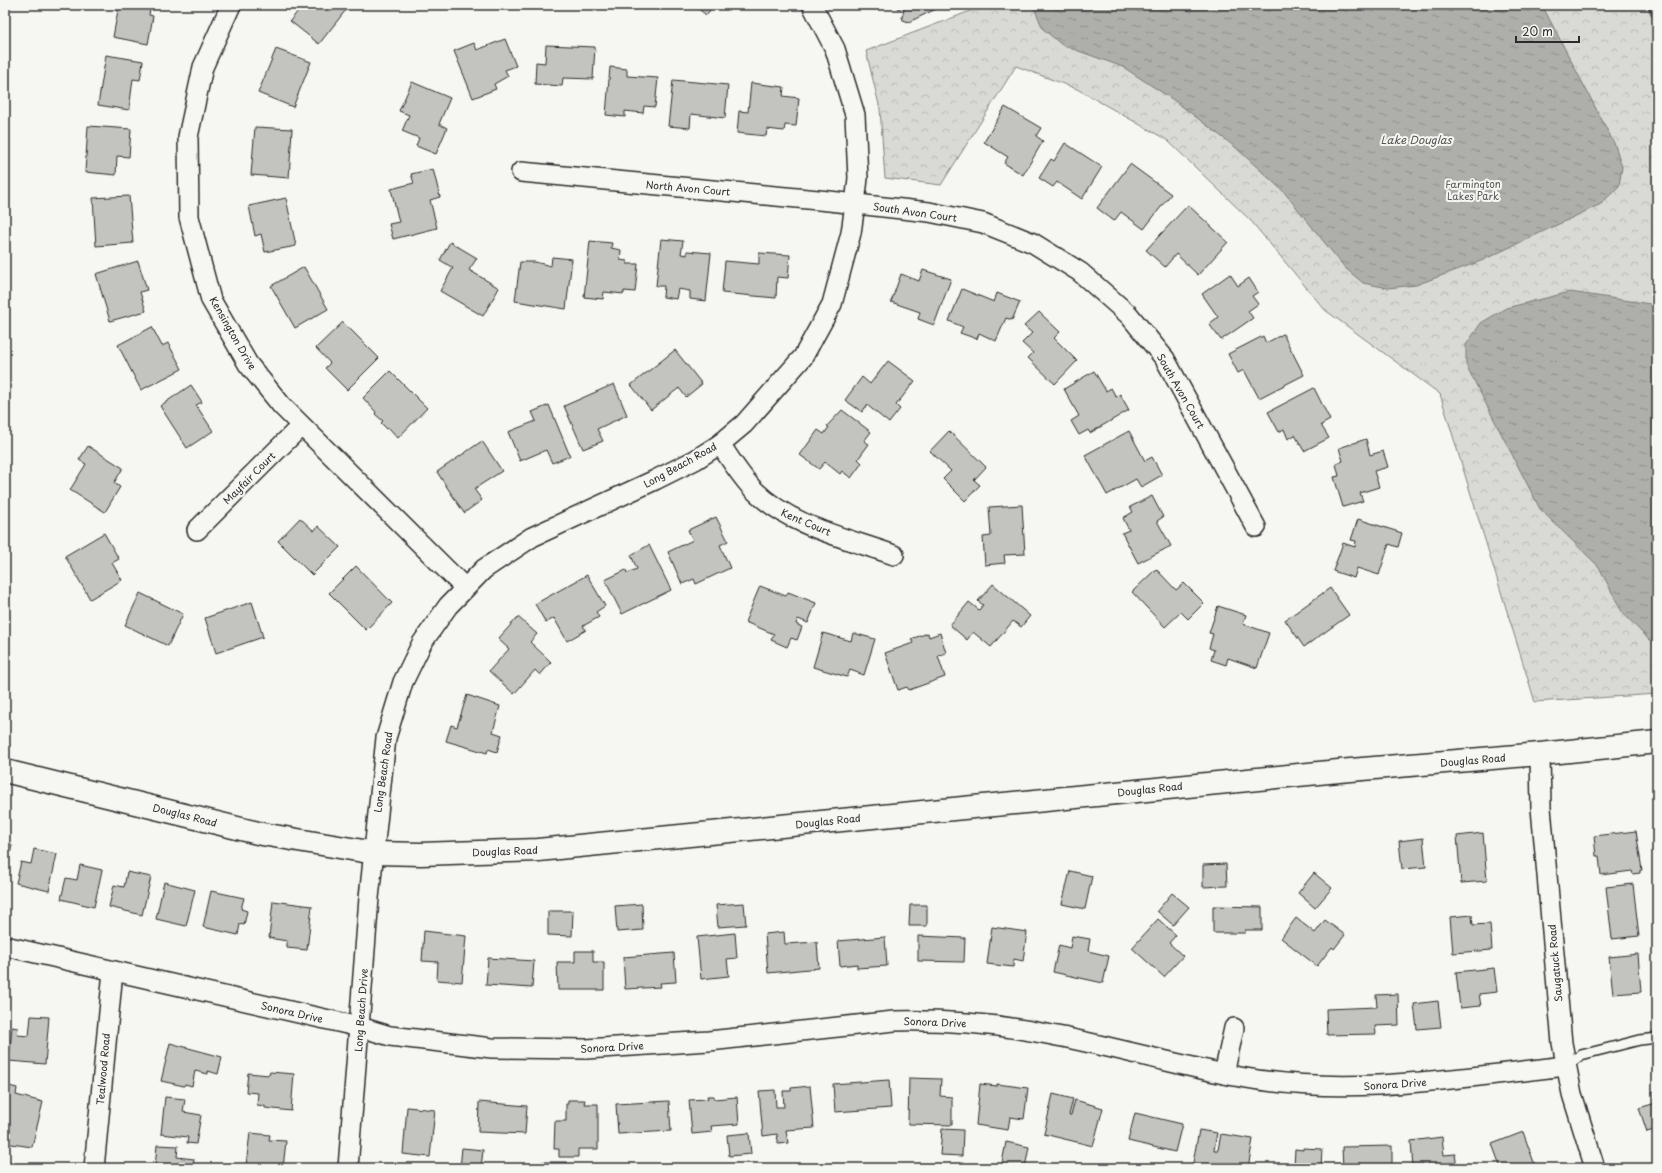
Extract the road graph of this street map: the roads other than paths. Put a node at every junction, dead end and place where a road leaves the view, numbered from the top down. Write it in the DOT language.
graph roads {
  1 [pos="231,5"];
  2 [pos="812,5"];
  3 [pos="521,172"];
  4 [pos="855,204"];
  5 [pos="301,426"];
  6 [pos="720,444"];
  7 [pos="1256,527"];
  8 [pos="197,530"];
  9 [pos="894,555"];
  10 [pos="464,587"];
  11 [pos="1657,742"];
  12 [pos="1540,754"];
  13 [pos="5,771"];
  14 [pos="375,853"];
  15 [pos="5,946"];
  16 [pos="113,971"];
  17 [pos="360,1027"];
  18 [pos="1234,1028"];
  19 [pos="1657,1038"];
  20 [pos="1566,1066"];
  21 [pos="1224,1074"];
  22 [pos="94,1168"];
  23 [pos="348,1168"];
  24 [pos="1595,1168"];
  1 -- 5 [label="street, Kensington Drive"];
  2 -- 4 [label="street, Long Beach Road"];
  3 -- 4 [label="street, North Avon Court"];
  4 -- 6 [label="street, Long Beach Road"];
  4 -- 7 [label="street, South Avon Court"];
  5 -- 8 [label="street, Mayfair Court"];
  5 -- 10 [label="street, Kensington Drive"];
  6 -- 9 [label="street, Kent Court"];
  6 -- 10 [label="street, Long Beach Road"];
  10 -- 14 [label="street, Long Beach Road"];
  11 -- 12 [label="street, Douglas Road"];
  12 -- 14 [label="street, Douglas Road"];
  12 -- 20 [label="street, Saugatuck Road"];
  13 -- 14 [label="street, Douglas Road"];
  14 -- 17 [label="street, Long Beach Drive"];
  15 -- 16 [label="street, Sonora Drive"];
  16 -- 17 [label="street, Sonora Drive"];
  16 -- 22 [label="street, Tealwood Road"];
  17 -- 21 [label="street, Sonora Drive"];
  17 -- 23 [label="street, Long Beach Drive"];
  18 -- 21 [label="street"];
  19 -- 20 [label="lane"];
  20 -- 21 [label="street, Sonora Drive"];
  20 -- 24 [label="street, Saugatuck Road"];
}
